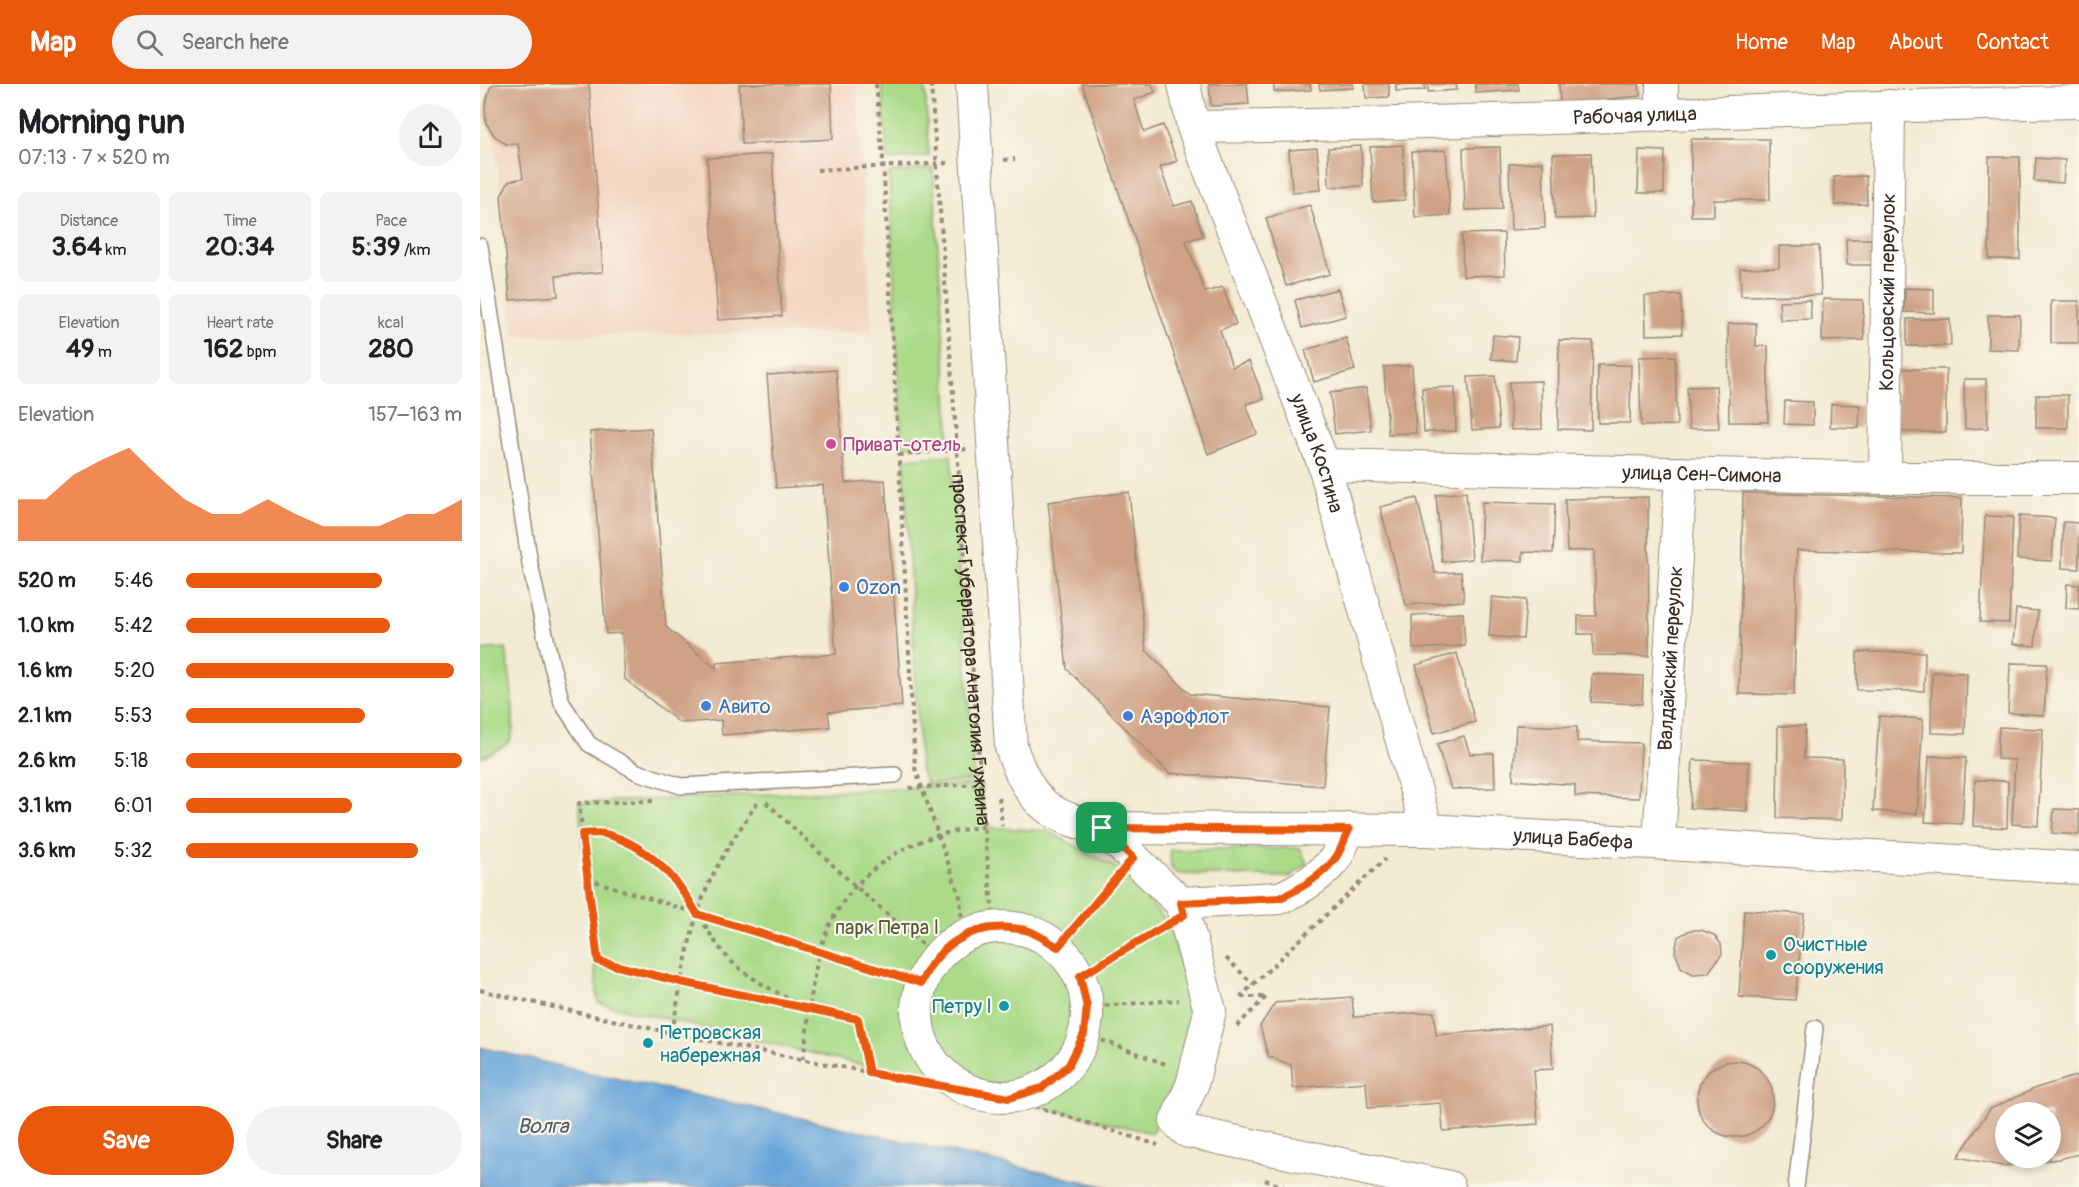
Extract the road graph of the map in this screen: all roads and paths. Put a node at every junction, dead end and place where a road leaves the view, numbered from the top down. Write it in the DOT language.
graph roads {
  1 [pos="876,84"];
  2 [pos="930,84"];
  3 [pos="972,84"];
  4 [pos="1184,84"];
  5 [pos="1662,84"];
  6 [pos="2079,102"];
  7 [pos="1889,106"];
  8 [pos="1662,115"];
  9 [pos="1193,127"];
  10 [pos="952,163"];
  11 [pos="936,164"];
  12 [pos="883,167"];
  13 [pos="817,170"];
  14 [pos="480,246"];
  15 [pos="973,449"];
  16 [pos="957,450"];
  17 [pos="899,455"];
  18 [pos="1324,465"];
  19 [pos="1682,473"];
  20 [pos="1886,478"];
  21 [pos="2079,478"];
  22 [pos="897,782"];
  23 [pos="981,784"];
  24 [pos="922,788"];
  25 [pos="772,796"];
  26 [pos="761,797"];
  27 [pos="658,800"];
  28 [pos="1069,820"];
  29 [pos="984,827"];
  30 [pos="1102,828"];
  31 [pos="1349,830"];
  32 [pos="1421,830"];
  33 [pos="582,834"];
  34 [pos="938,835"];
  35 [pos="1659,842"];
  36 [pos="1133,858"];
  37 [pos="2079,868"];
  38 [pos="587,879"];
  39 [pos="855,886"];
  40 [pos="1182,909"];
  41 [pos="697,914"];
  42 [pos="994,927"];
  43 [pos="963,936"];
  44 [pos="1058,947"];
  45 [pos="820,951"];
  46 [pos="936,956"];
  47 [pos="1080,976"];
  48 [pos="681,982"];
  49 [pos="921,983"];
  50 [pos="480,990"];
  51 [pos="1240,997"];
  52 [pos="1266,997"];
  53 [pos="1207,998"];
  54 [pos="811,1011"];
  55 [pos="1086,1021"];
  56 [pos="1815,1028"];
  57 [pos="672,1032"];
  58 [pos="1230,1034"];
  59 [pos="803,1059"];
  60 [pos="869,1073"];
  61 [pos="1194,1075"];
  62 [pos="966,1090"];
  63 [pos="1009,1098"];
  64 [pos="1168,1148"];
  65 [pos="1263,1179"];
  66 [pos="1284,1187"];
  67 [pos="1449,1187"];
  68 [pos="1796,1187"];
  1 -- 12 [label="path"];
  2 -- 11 [label="path, проспект Губернатора Анатолия Гужвина"];
  3 -- 28 [label="street, проспект Губернатора Анатолия Гужвина"];
  4 -- 9 [label="street, улица Костина"];
  5 -- 8 [label="street"];
  6 -- 7 [label="street, Рабочая улица"];
  7 -- 8 [label="street, Рабочая улица"];
  7 -- 20 [label="street, Кольцовский переулок"];
  8 -- 9 [label="street, Рабочая улица"];
  9 -- 18 [label="street, улица Костина"];
  10 -- 11 [label="path"];
  11 -- 12 [label="path"];
  11 -- 16 [label="path, проспект Губернатора Анатолия Гужвина"];
  12 -- 13 [label="path"];
  12 -- 17 [label="path"];
  14 -- 22 [label="lane"];
  15 -- 16 [label="path"];
  16 -- 17 [label="path"];
  16 -- 23 [label="path, проспект Губернатора Анатолия Гужвина"];
  17 -- 24 [label="path"];
  18 -- 19 [label="street, улица Сен-Симона"];
  18 -- 32 [label="street, улица Костина"];
  19 -- 20 [label="street, улица Сен-Симона"];
  19 -- 35 [label="street, Валдайский переулок"];
  20 -- 21 [label="street, улица Сен-Симона"];
  22 -- 24 [label="path"];
  23 -- 24 [label="path"];
  23 -- 29 [label="path, проспект Губернатора Анатолия Гужвина"];
  24 -- 34 [label="path"];
  25 -- 26 [label="path"];
  26 -- 39 [label="path"];
  26 -- 41 [label="path"];
  27 -- 33 [label="path"];
  28 -- 30 [label="street, улица Бабефа"];
  29 -- 34 [label="path"];
  29 -- 42 [label="path, проспект Губернатора Анатолия Гужвина"];
  30 -- 31 [label="street, улица Бабефа"];
  30 -- 36 [label="street"];
  31 -- 32 [label="street, улица Бабефа"];
  31 -- 40 [label="street"];
  32 -- 35 [label="street, улица Бабефа"];
  32 -- 51 [label="path"];
  33 -- 38 [label="path"];
  33 -- 41 [label="path"];
  34 -- 39 [label="path"];
  34 -- 43 [label="path"];
  35 -- 37 [label="street, улица Бабефа"];
  36 -- 40 [label="street"];
  36 -- 44 [label="path"];
  38 -- 41 [label="path"];
  38 -- 48 [label="path"];
  39 -- 45 [label="path"];
  39 -- 46 [label="path"];
  40 -- 47 [label="path"];
  40 -- 53 [label="street"];
  41 -- 45 [label="path"];
  41 -- 48 [label="path"];
  41 -- 54 [label="path"];
  42 -- 43 [label="street"];
  42 -- 44 [label="street"];
  43 -- 46 [label="street"];
  44 -- 47 [label="street"];
  45 -- 49 [label="path"];
  45 -- 54 [label="path"];
  46 -- 49 [label="street"];
  47 -- 55 [label="street"];
  48 -- 54 [label="path"];
  48 -- 57 [label="path"];
  49 -- 62 [label="street"];
  50 -- 57 [label="path"];
  52 -- 58 [label="path"];
  53 -- 55 [label="path"];
  53 -- 61 [label="street"];
  54 -- 59 [label="path"];
  54 -- 60 [label="path"];
  55 -- 61 [label="path"];
  55 -- 63 [label="street"];
  56 -- 68 [label="lane"];
  57 -- 59 [label="path"];
  59 -- 60 [label="path"];
  60 -- 62 [label="path"];
  61 -- 67 [label="street"];
  62 -- 63 [label="street"];
  63 -- 64 [label="path"];
  65 -- 66 [label="path"];
}
